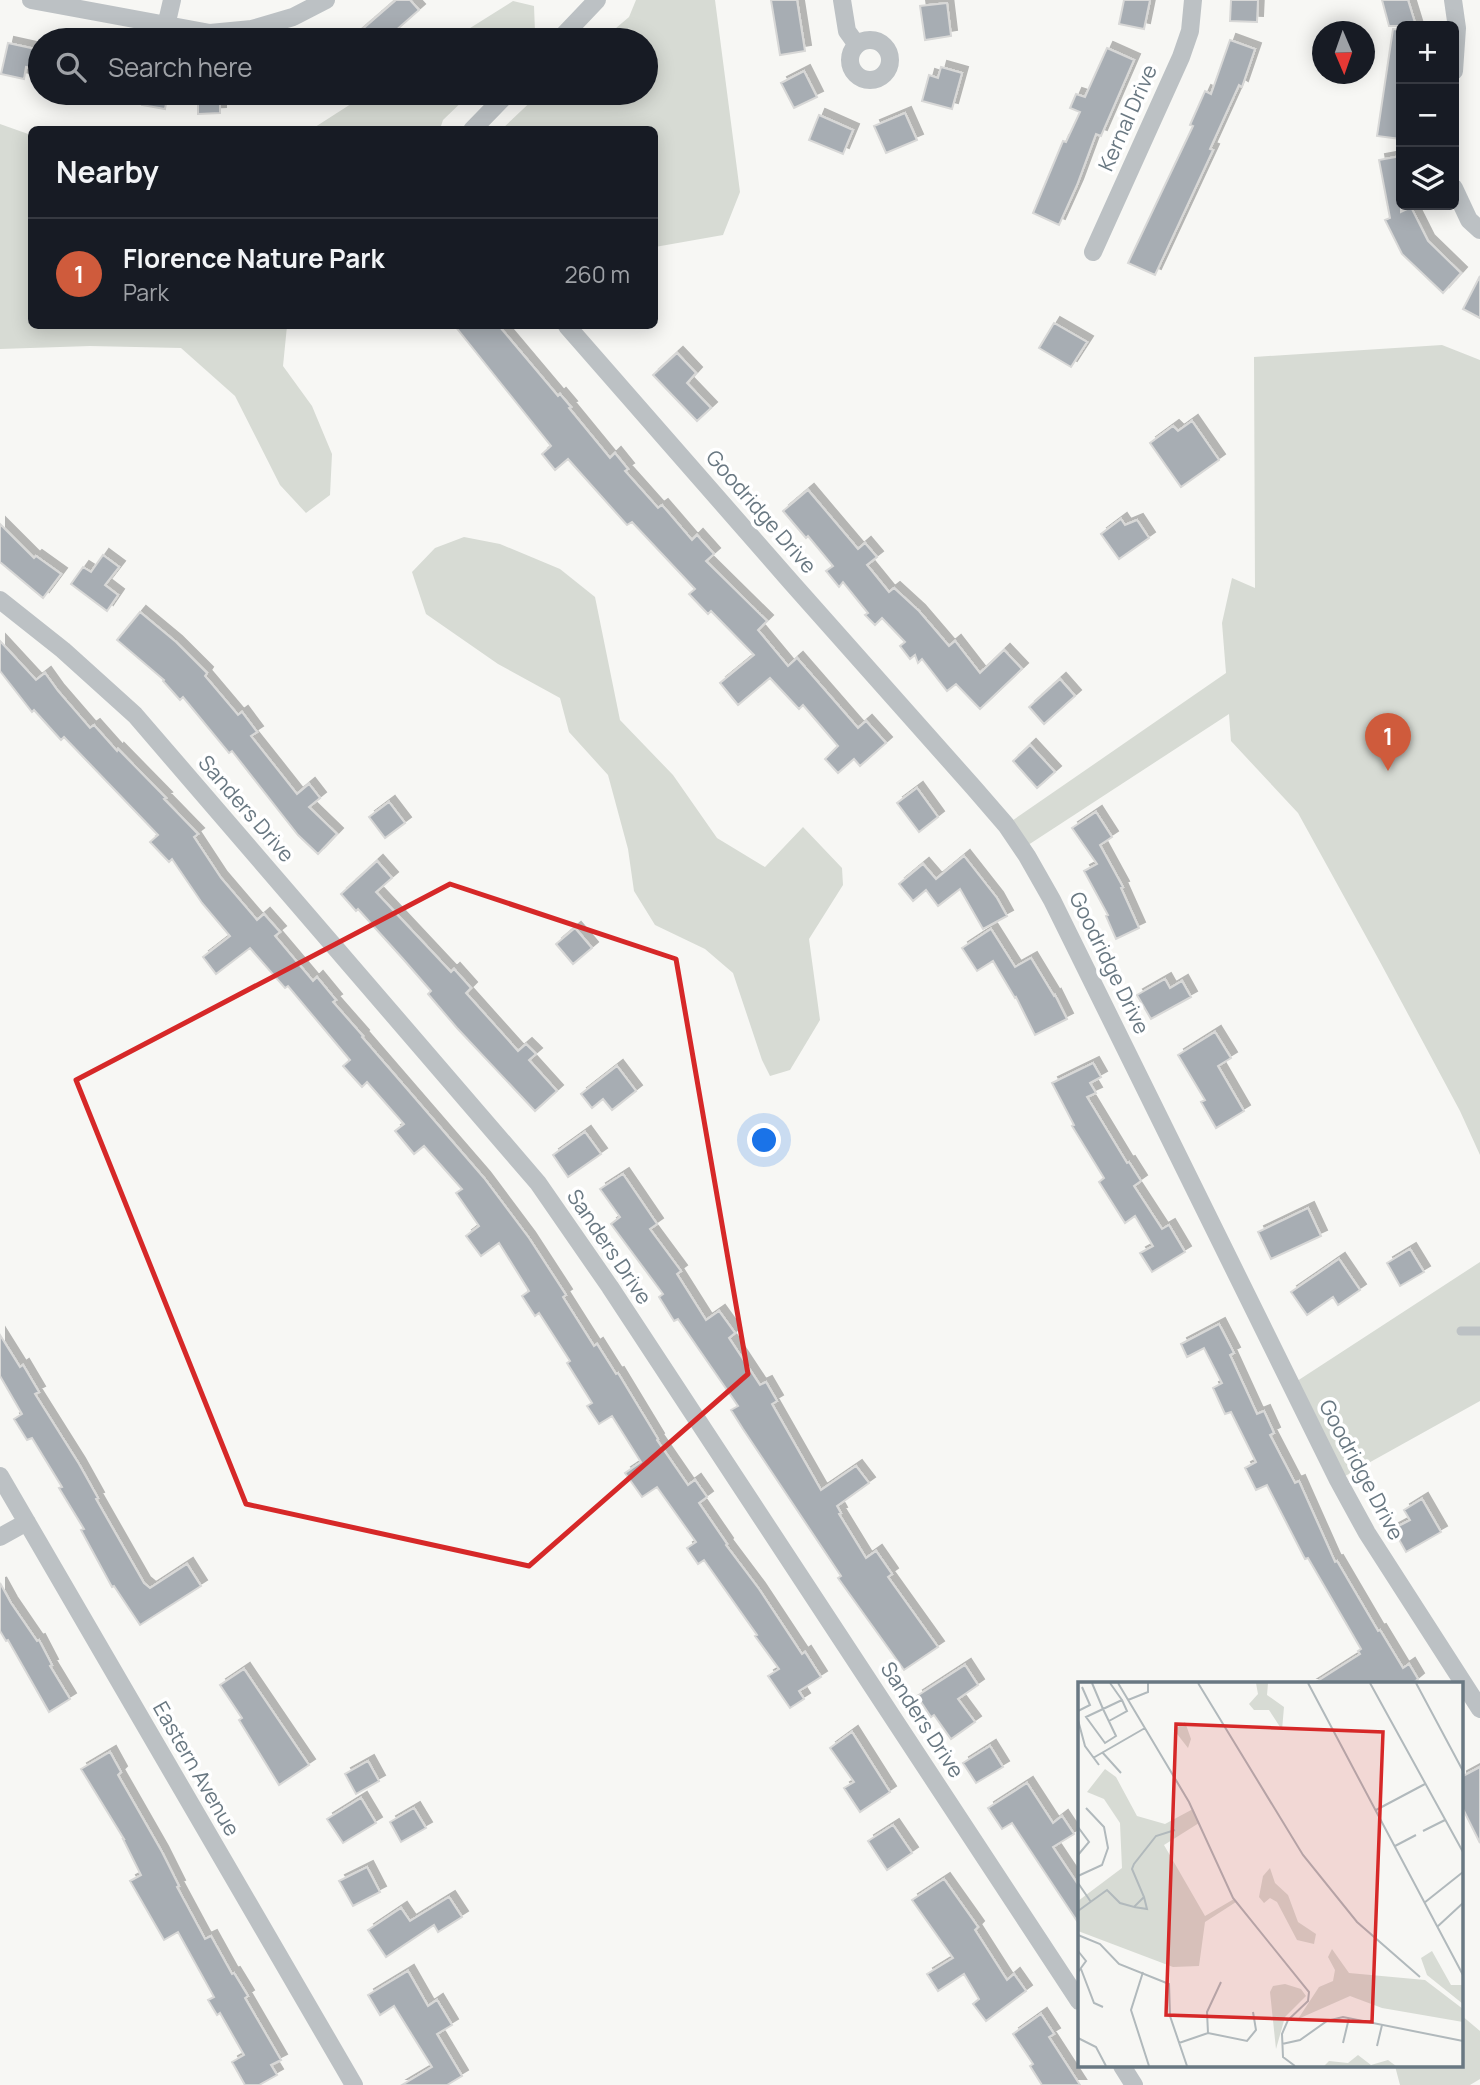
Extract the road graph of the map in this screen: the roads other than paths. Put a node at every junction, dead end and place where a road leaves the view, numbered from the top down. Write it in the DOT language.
graph roads {
  1 [pos="31,0"];
  2 [pos="172,0"];
  3 [pos="326,0"];
  4 [pos="597,0"];
  5 [pos="842,0"];
  6 [pos="1193,0"];
  7 [pos="1453,0"];
  8 [pos="1456,21"];
  9 [pos="166,26"];
  10 [pos="179,28"];
  11 [pos="255,28"];
  12 [pos="570,28"];
  13 [pos="856,46"];
  14 [pos="496,105"];
  15 [pos="476,126"];
  16 [pos="1459,199"];
  17 [pos="1480,230"];
  18 [pos="1093,252"];
  19 [pos="570,329"];
  20 [pos="0,600"];
  21 [pos="1461,1331"];
  22 [pos="1480,1331"];
  23 [pos="0,1476"];
  24 [pos="27,1522"];
  25 [pos="0,1537"];
  26 [pos="1480,1709"];
  27 [pos="1078,1999"];
  28 [pos="1123,2068"];
  29 [pos="354,2085"];
  30 [pos="1134,2085"];
  1 -- 9 [label="street"];
  2 -- 9 [label="street"];
  3 -- 11 [label="street"];
  4 -- 12 [label="street"];
  5 -- 13 [label="street"];
  6 -- 18 [label="street, Kernal Drive"];
  7 -- 8 [label="street"];
  9 -- 10 [label="street"];
  14 -- 15 [label="street"];
  16 -- 17 [label="street"];
  19 -- 26 [label="street, Goodridge Drive"];
  20 -- 27 [label="street, Sanders Drive"];
  21 -- 22 [label="lane"];
  23 -- 24 [label="street, Eastern Avenue"];
  24 -- 25 [label="street"];
  24 -- 29 [label="street, Eastern Avenue"];
  28 -- 30 [label="street"];
}
